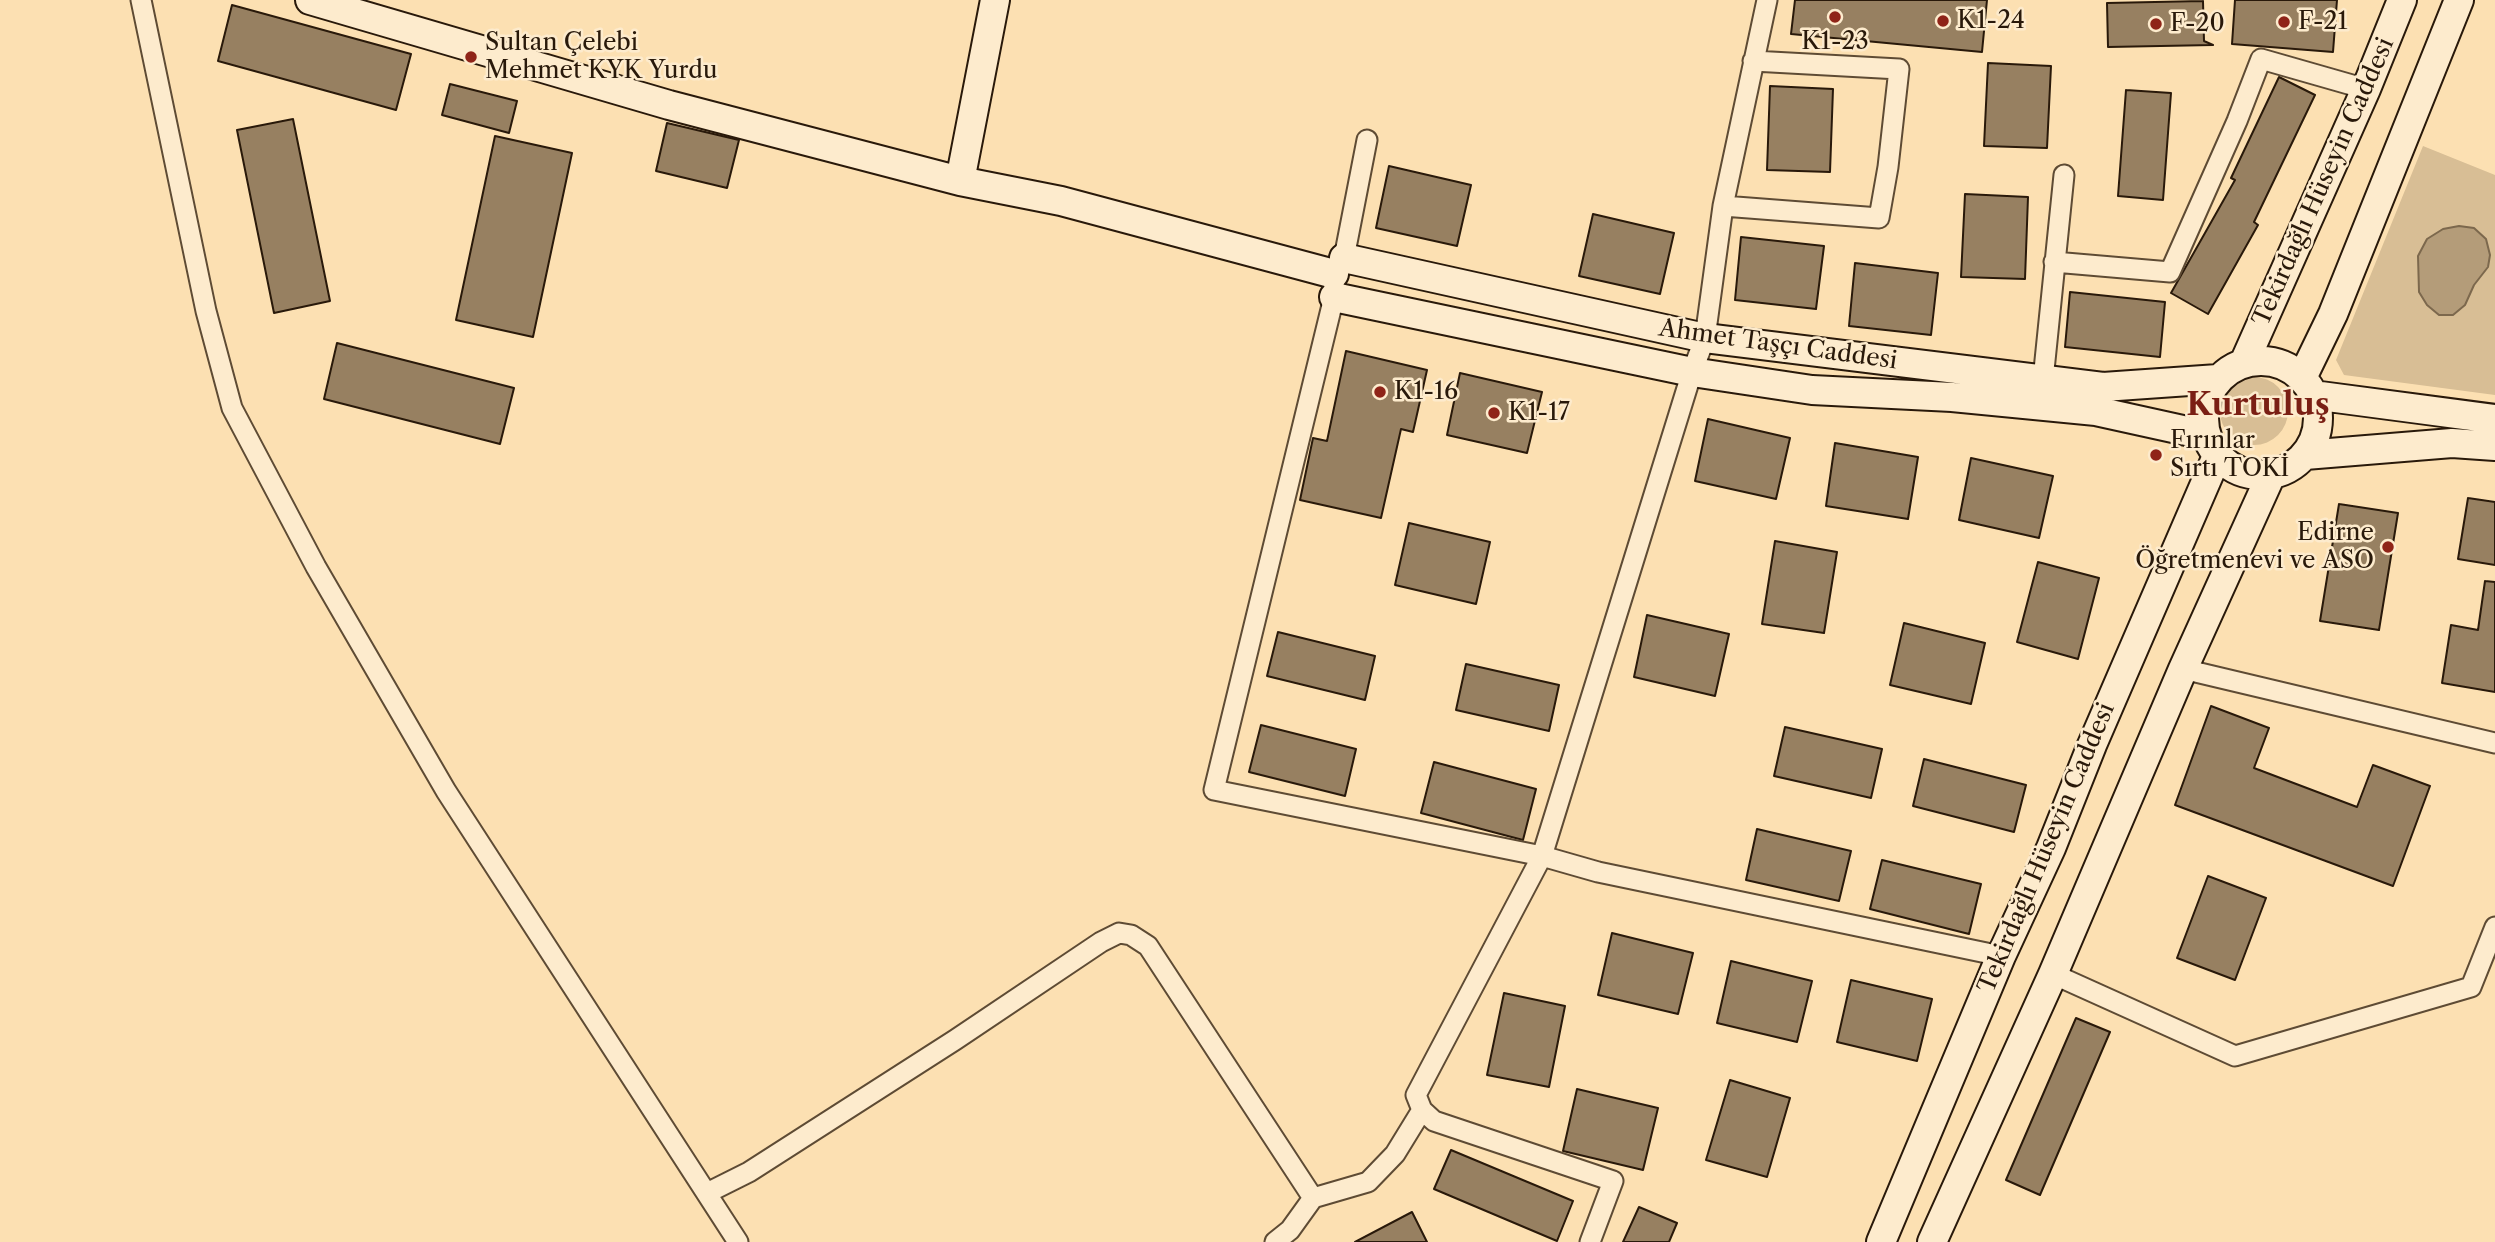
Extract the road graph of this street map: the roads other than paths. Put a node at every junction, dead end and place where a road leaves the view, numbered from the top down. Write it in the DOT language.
graph roads {
  1 [pos="141,0"];
  2 [pos="310,0"];
  3 [pos="995,0"];
  4 [pos="1767,0"];
  5 [pos="2402,0"];
  6 [pos="2459,0"];
  7 [pos="1753,61"];
  8 [pos="2367,89"];
  9 [pos="1367,140"];
  10 [pos="2064,175"];
  11 [pos="960,181"];
  12 [pos="1723,205"];
  13 [pos="2054,262"];
  14 [pos="1338,276"];
  15 [pos="1705,338"];
  16 [pos="2244,363"];
  17 [pos="1692,372"];
  18 [pos="2218,379"];
  19 [pos="2043,380"];
  20 [pos="2308,386"];
  21 [pos="2495,418"];
  22 [pos="2211,445"];
  23 [pos="2495,446"];
  24 [pos="2305,455"];
  25 [pos="2271,475"];
  26 [pos="2183,670"];
  27 [pos="2495,743"];
  28 [pos="1542,856"];
  29 [pos="2495,927"];
  30 [pos="2001,956"];
  31 [pos="2053,974"];
  32 [pos="1422,1110"];
  33 [pos="707,1193"];
  34 [pos="1313,1198"];
  35 [pos="738,1242"];
  36 [pos="1275,1242"];
  37 [pos="1590,1242"];
  38 [pos="1881,1242"];
  39 [pos="1932,1242"];
  1 -- 33 [label="street"];
  2 -- 11 [label="main road"];
  3 -- 11 [label="main road"];
  4 -- 7 [label="street"];
  5 -- 8 [label="main road, Tekirdağlı Hüseyin Caddesi"];
  6 -- 20 [label="main road"];
  7 -- 12 [label="street"];
  7 -- 12 [label="street"];
  8 -- 13 [label="street"];
  8 -- 16 [label="main road, Tekirdağlı Hüseyin Caddesi"];
  9 -- 14 [label="street"];
  10 -- 13 [label="street"];
  11 -- 14 [label="main road"];
  12 -- 15 [label="street"];
  13 -- 19 [label="street"];
  14 -- 15 [label="main road, Ahmet Taşçı Caddesi"];
  14 -- 17 [label="main road, Ahmet Taşçı Caddesi"];
  14 -- 28 [label="street"];
  15 -- 17 [label="street"];
  15 -- 19 [label="main road, Ahmet Taşçı Caddesi"];
  16 -- 18 [label="main road"];
  16 -- 20 [label="main road"];
  17 -- 22 [label="main road, Ahmet Taşçı Caddesi"];
  17 -- 28 [label="street"];
  18 -- 19 [label="main road, Ahmet Taşçı Caddesi"];
  18 -- 22 [label="main road"];
  20 -- 21 [label="main road"];
  20 -- 24 [label="main road"];
  22 -- 25 [label="main road"];
  22 -- 30 [label="main road, Tekirdağlı Hüseyin Caddesi"];
  23 -- 24 [label="main road"];
  24 -- 25 [label="main road"];
  25 -- 26 [label="main road"];
  26 -- 27 [label="street"];
  26 -- 31 [label="main road"];
  28 -- 30 [label="street"];
  28 -- 32 [label="street"];
  29 -- 31 [label="street"];
  30 -- 38 [label="main road, Tekirdağlı Hüseyin Caddesi"];
  31 -- 39 [label="main road"];
  32 -- 34 [label="street"];
  32 -- 37 [label="street"];
  33 -- 34 [label="street"];
  33 -- 35 [label="street"];
  34 -- 36 [label="street"];
}
